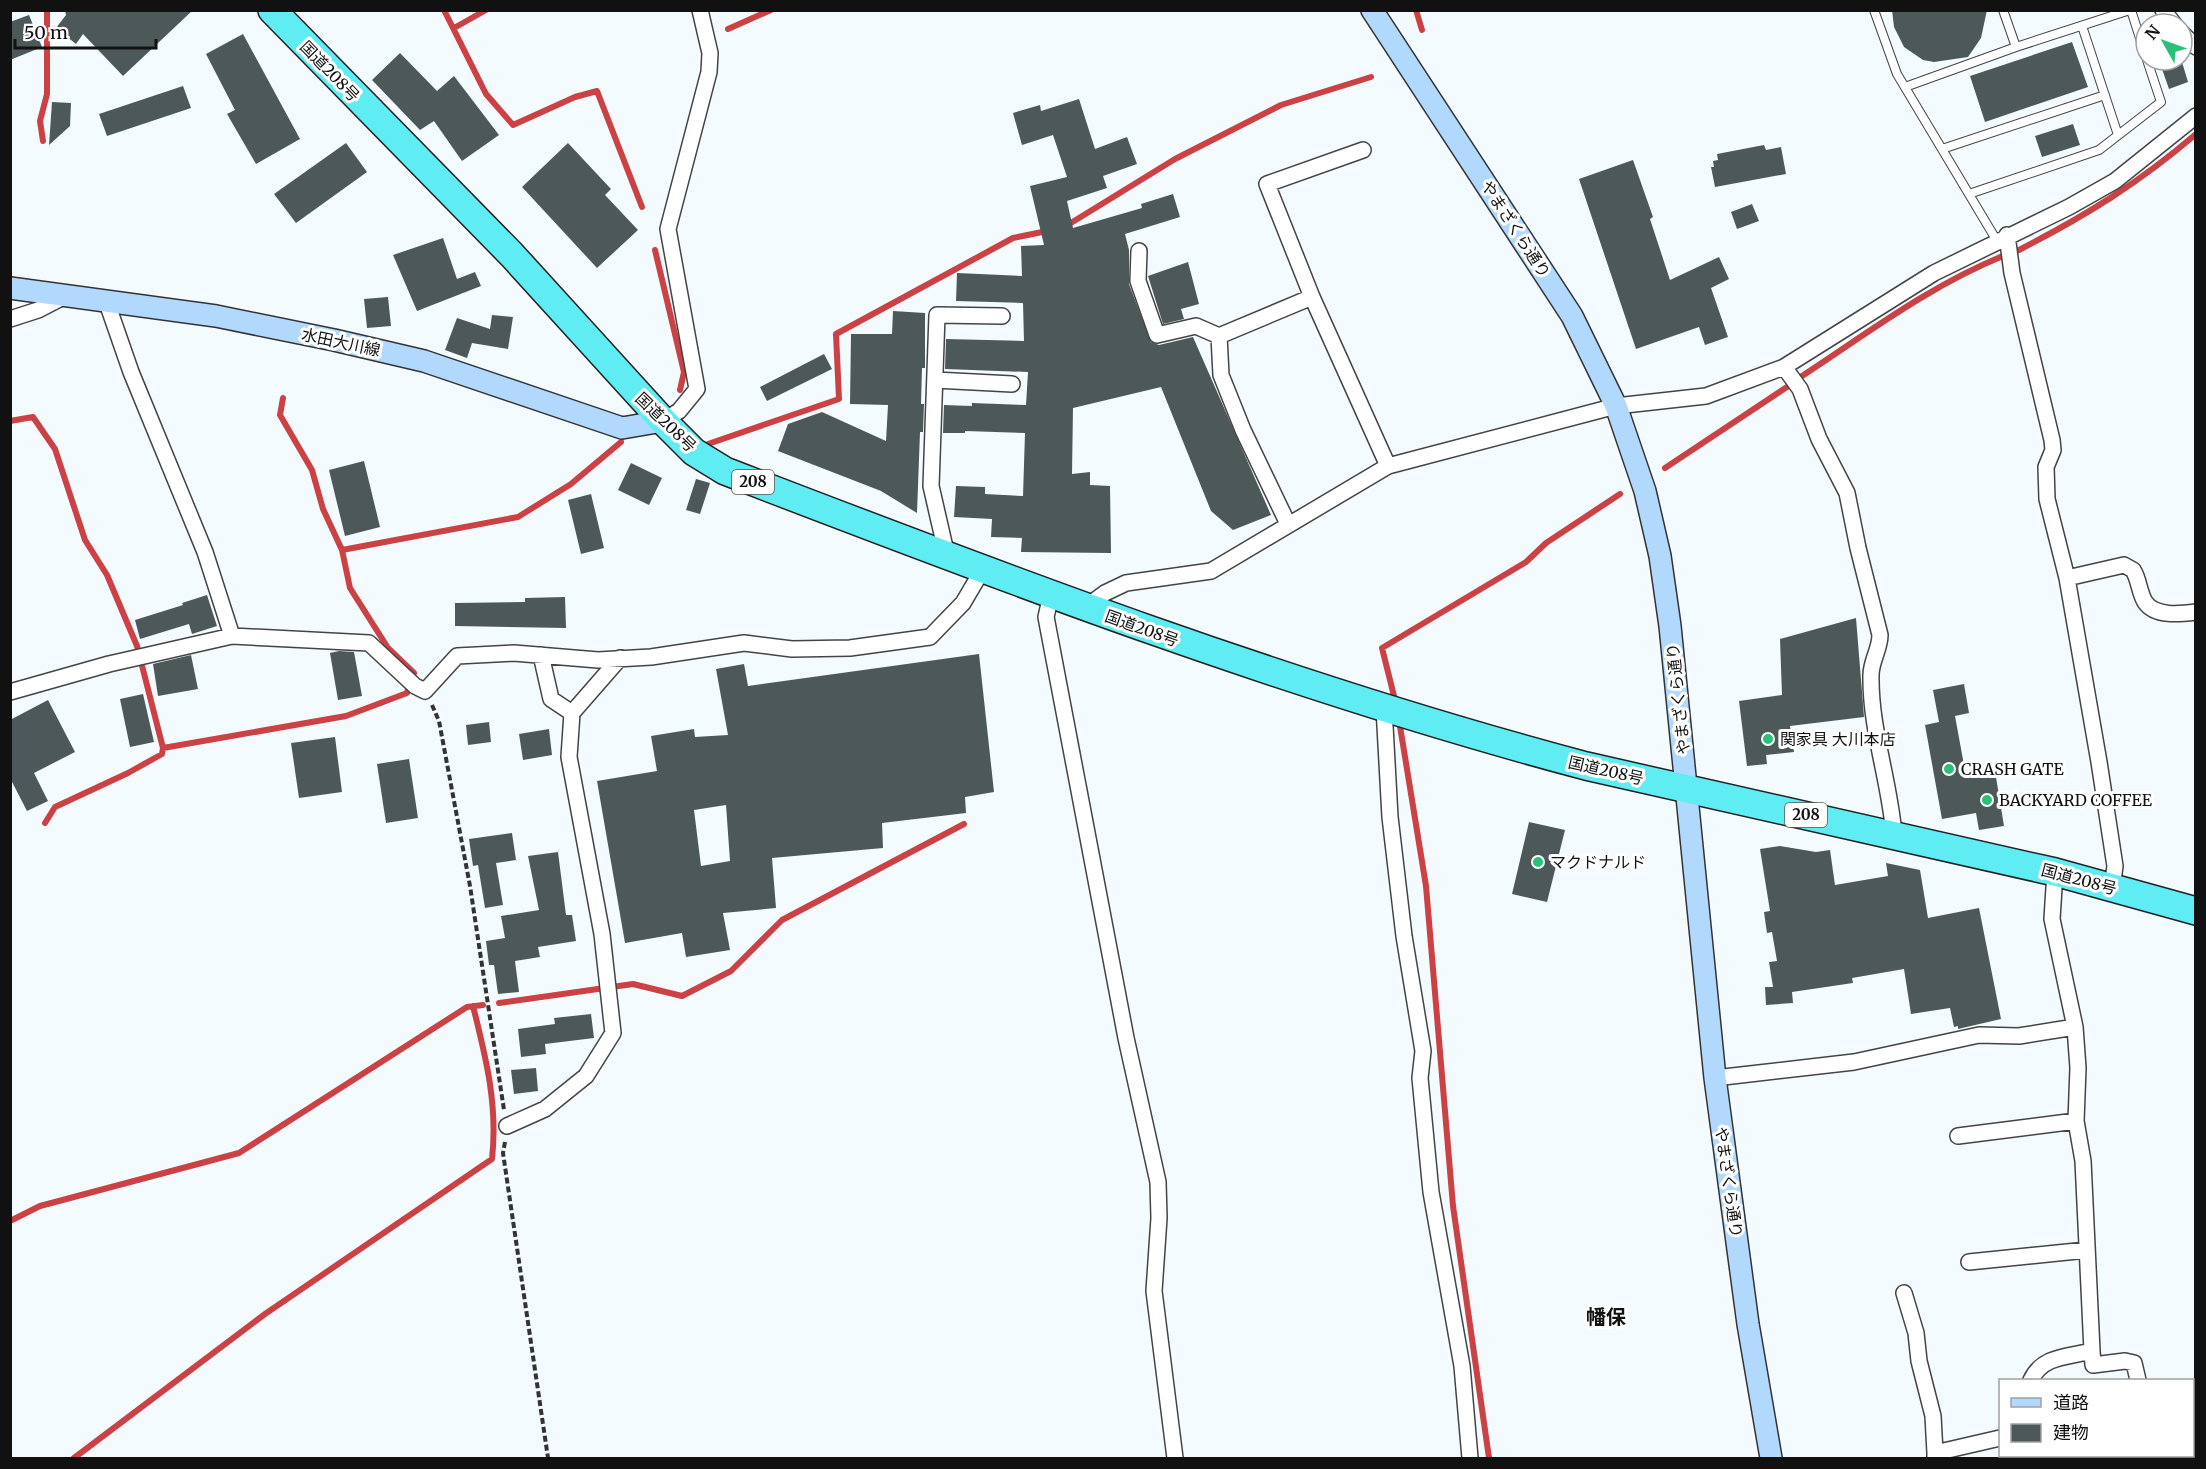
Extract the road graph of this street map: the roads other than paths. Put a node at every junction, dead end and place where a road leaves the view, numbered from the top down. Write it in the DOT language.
graph roads {
  1 [pos="272,10"];
  2 [pos="700,10"];
  3 [pos="1372,10"];
  4 [pos="1874,10"];
  5 [pos="2003,10"];
  6 [pos="2130,10"];
  7 [pos="2082,26"];
  8 [pos="2016,47"];
  9 [pos="2151,72"];
  10 [pos="1905,87"];
  11 [pos="2105,95"];
  12 [pos="2196,116"];
  13 [pos="2118,135"];
  14 [pos="1942,149"];
  15 [pos="1363,150"];
  16 [pos="1969,194"];
  17 [pos="2002,238"];
  18 [pos="1139,251"];
  19 [pos="10,288"];
  20 [pos="65,296"];
  21 [pos="1312,297"];
  22 [pos="107,303"];
  23 [pos="1002,316"];
  24 [pos="10,319"];
  25 [pos="1219,336"];
  26 [pos="1784,367"];
  27 [pos="935,380"];
  28 [pos="1012,384"];
  29 [pos="1616,406"];
  30 [pos="663,421"];
  31 [pos="1388,466"];
  32 [pos="1288,524"];
  33 [pos="947,556"];
  34 [pos="982,569"];
  35 [pos="2067,579"];
  36 [pos="1052,595"];
  37 [pos="1086,607"];
  38 [pos="2196,612"];
  39 [pos="232,636"];
  40 [pos="542,655"];
  41 [pos="620,658"];
  42 [pos="10,692"];
  43 [pos="1397,712"];
  44 [pos="572,713"];
  45 [pos="1688,789"];
  46 [pos="1893,835"];
  47 [pos="2055,872"];
  48 [pos="2112,888"];
  49 [pos="2196,911"];
  50 [pos="2075,1027"];
  51 [pos="1715,1078"];
  52 [pos="2076,1121"];
  53 [pos="507,1126"];
  54 [pos="1958,1136"];
  55 [pos="2087,1250"];
  56 [pos="1969,1262"];
  57 [pos="1904,1293"];
  58 [pos="2092,1351"];
  59 [pos="2031,1379"];
  60 [pos="2138,1379"];
  61 [pos="1999,1439"];
  62 [pos="1935,1456"];
  63 [pos="1175,1458"];
  64 [pos="1470,1458"];
  65 [pos="1771,1458"];
  1 -- 30 [label="highway, 国道208号 / 208"];
  2 -- 30 [label="street"];
  3 -- 29 [label="street, やまざくら通り"];
  4 -- 10 [label="lane"];
  5 -- 8 [label="lane"];
  6 -- 7 [label="lane"];
  7 -- 8 [label="lane"];
  7 -- 11 [label="lane"];
  8 -- 10 [label="lane"];
  9 -- 13 [label="lane"];
  10 -- 14 [label="lane"];
  11 -- 13 [label="lane"];
  11 -- 14 [label="lane"];
  12 -- 17 [label="street"];
  13 -- 16 [label="lane"];
  14 -- 16 [label="lane"];
  15 -- 21 [label="street"];
  16 -- 17 [label="lane"];
  17 -- 26 [label="street"];
  17 -- 35 [label="street"];
  18 -- 25 [label="street"];
  19 -- 20 [label="street, 水田大川線"];
  20 -- 22 [label="street, 水田大川線"];
  20 -- 24 [label="street"];
  21 -- 25 [label="street"];
  21 -- 31 [label="street"];
  22 -- 30 [label="street, 水田大川線"];
  22 -- 39 [label="street"];
  23 -- 27 [label="street"];
  25 -- 32 [label="street"];
  26 -- 29 [label="street"];
  26 -- 46 [label="street"];
  27 -- 28 [label="street"];
  27 -- 33 [label="street"];
  29 -- 31 [label="street"];
  29 -- 45 [label="street, やまざくら通り"];
  30 -- 33 [label="highway, 国道208号 / 208"];
  31 -- 32 [label="street"];
  32 -- 37 [label="street"];
  33 -- 34 [label="highway, 国道208号 / 208"];
  34 -- 36 [label="highway, 国道208号 / 208"];
  34 -- 41 [label="street"];
  35 -- 38 [label="street"];
  35 -- 48 [label="street"];
  36 -- 37 [label="highway, 国道208号 / 208"];
  36 -- 63 [label="street"];
  37 -- 43 [label="highway, 国道208号 / 208"];
  39 -- 40 [label="street"];
  39 -- 42 [label="street"];
  40 -- 41 [label="street"];
  40 -- 44 [label="street"];
  41 -- 44 [label="street"];
  43 -- 45 [label="highway, 国道208号 / 208"];
  43 -- 64 [label="street"];
  44 -- 53 [label="street"];
  45 -- 46 [label="highway, 国道208号 / 208"];
  45 -- 51 [label="street, やまざくら通り"];
  46 -- 47 [label="highway, 国道208号 / 208"];
  47 -- 48 [label="highway, 国道208号 / 208"];
  47 -- 50 [label="street"];
  48 -- 49 [label="highway, 国道208号 / 208"];
  50 -- 51 [label="street"];
  50 -- 52 [label="street"];
  51 -- 65 [label="street, やまざくら通り"];
  52 -- 54 [label="street"];
  52 -- 55 [label="street"];
  55 -- 56 [label="street"];
  55 -- 58 [label="street"];
  57 -- 62 [label="street"];
  58 -- 59 [label="street"];
  58 -- 60 [label="street"];
  61 -- 62 [label="street"];
}
